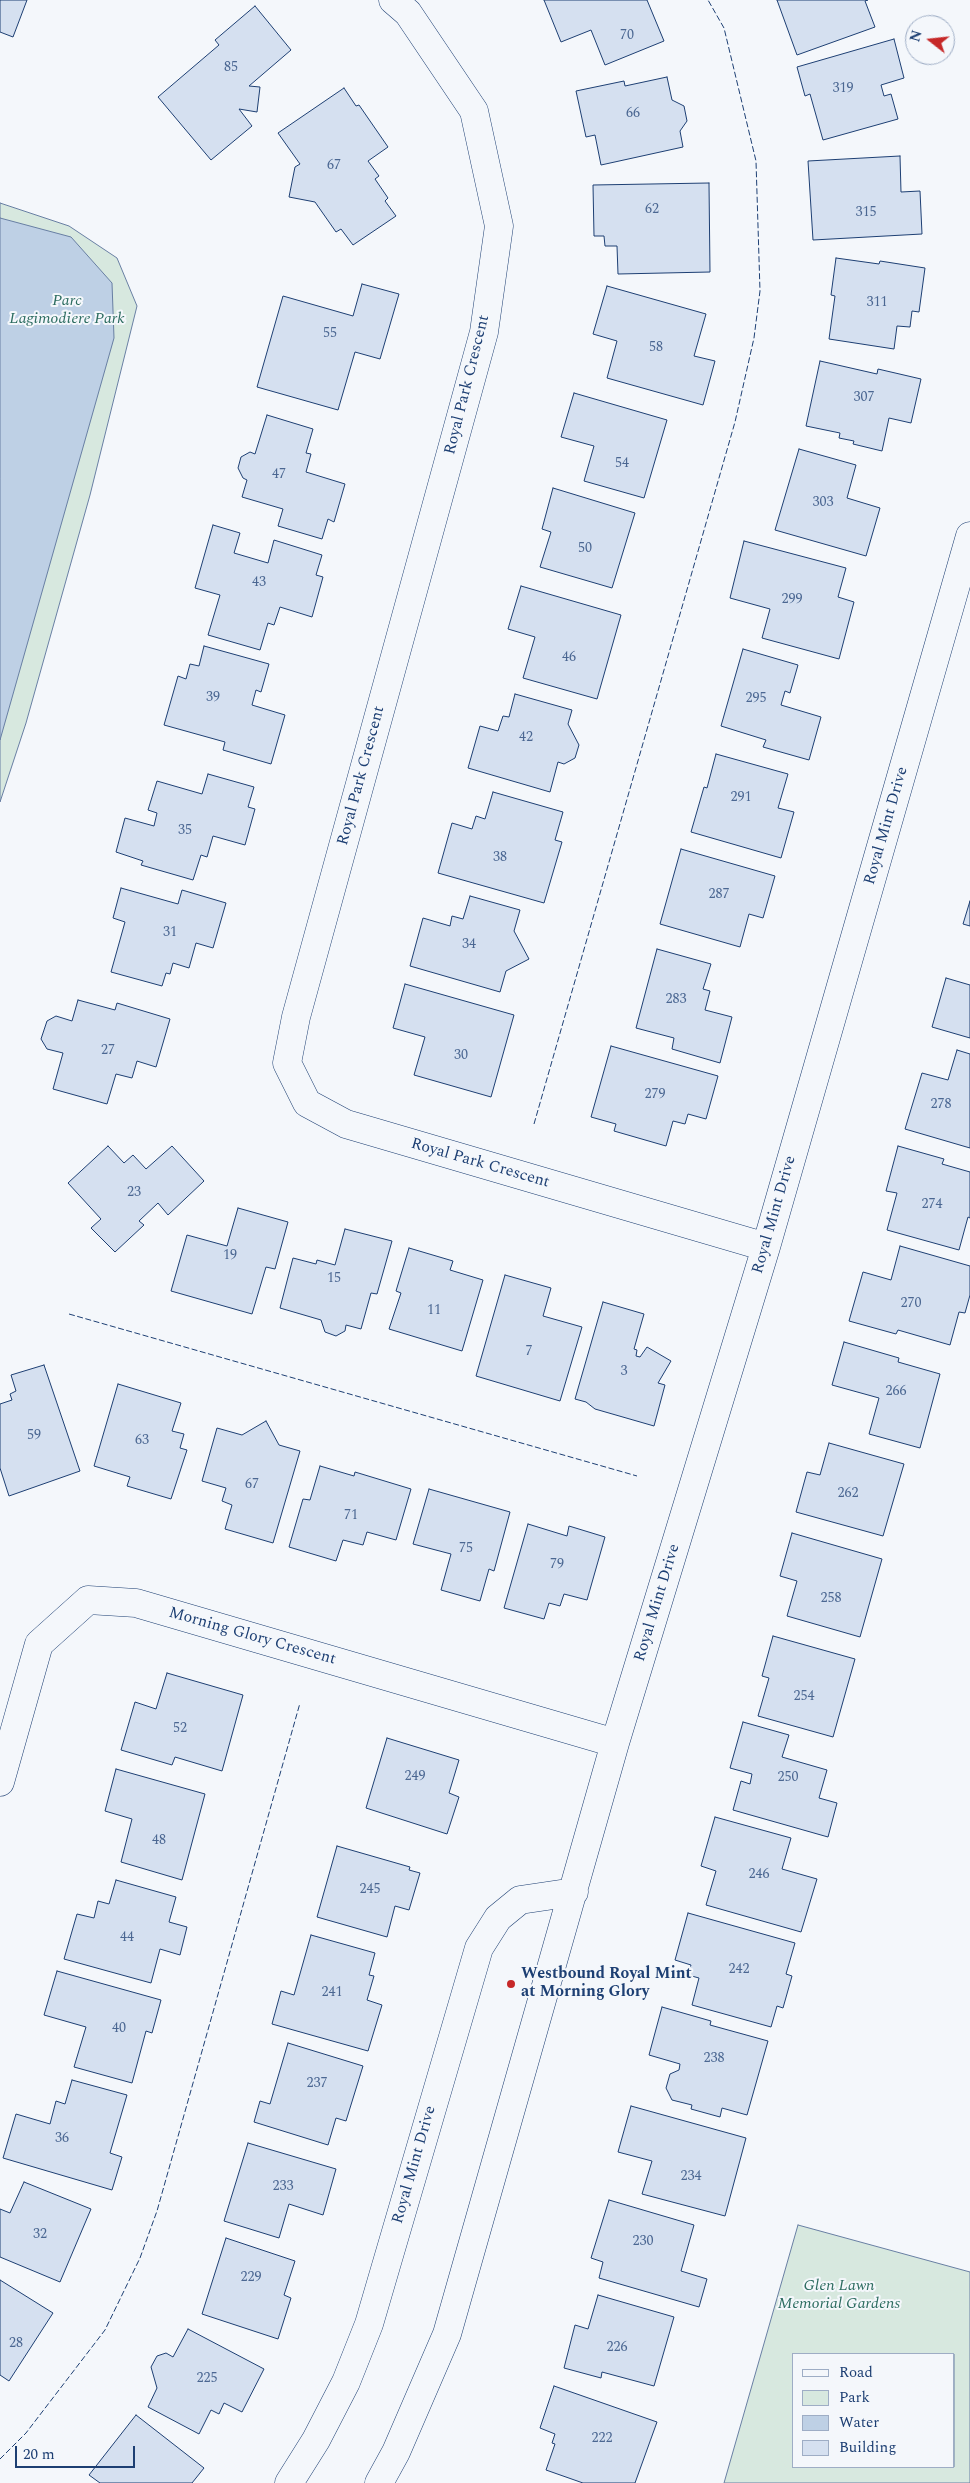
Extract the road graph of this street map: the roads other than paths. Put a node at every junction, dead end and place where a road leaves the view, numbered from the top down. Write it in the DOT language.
graph roads {
  1 [pos="393,0"];
  2 [pos="970,536"];
  3 [pos="766,1247"];
  4 [pos="615,1743"];
  5 [pos="0,1782"];
  6 [pos="574,1892"];
  7 [pos="289,2483"];
  8 [pos="379,2483"];
  1 -- 3 [label="street, Royal Park Crescent"];
  2 -- 3 [label="street, Royal Mint Drive"];
  3 -- 4 [label="street, Royal Mint Drive"];
  4 -- 5 [label="street, Morning Glory Crescent"];
  4 -- 6 [label="street, Royal Mint Drive"];
  6 -- 7 [label="street, Royal Mint Drive"];
  6 -- 8 [label="street, Royal Mint Drive"];
}
